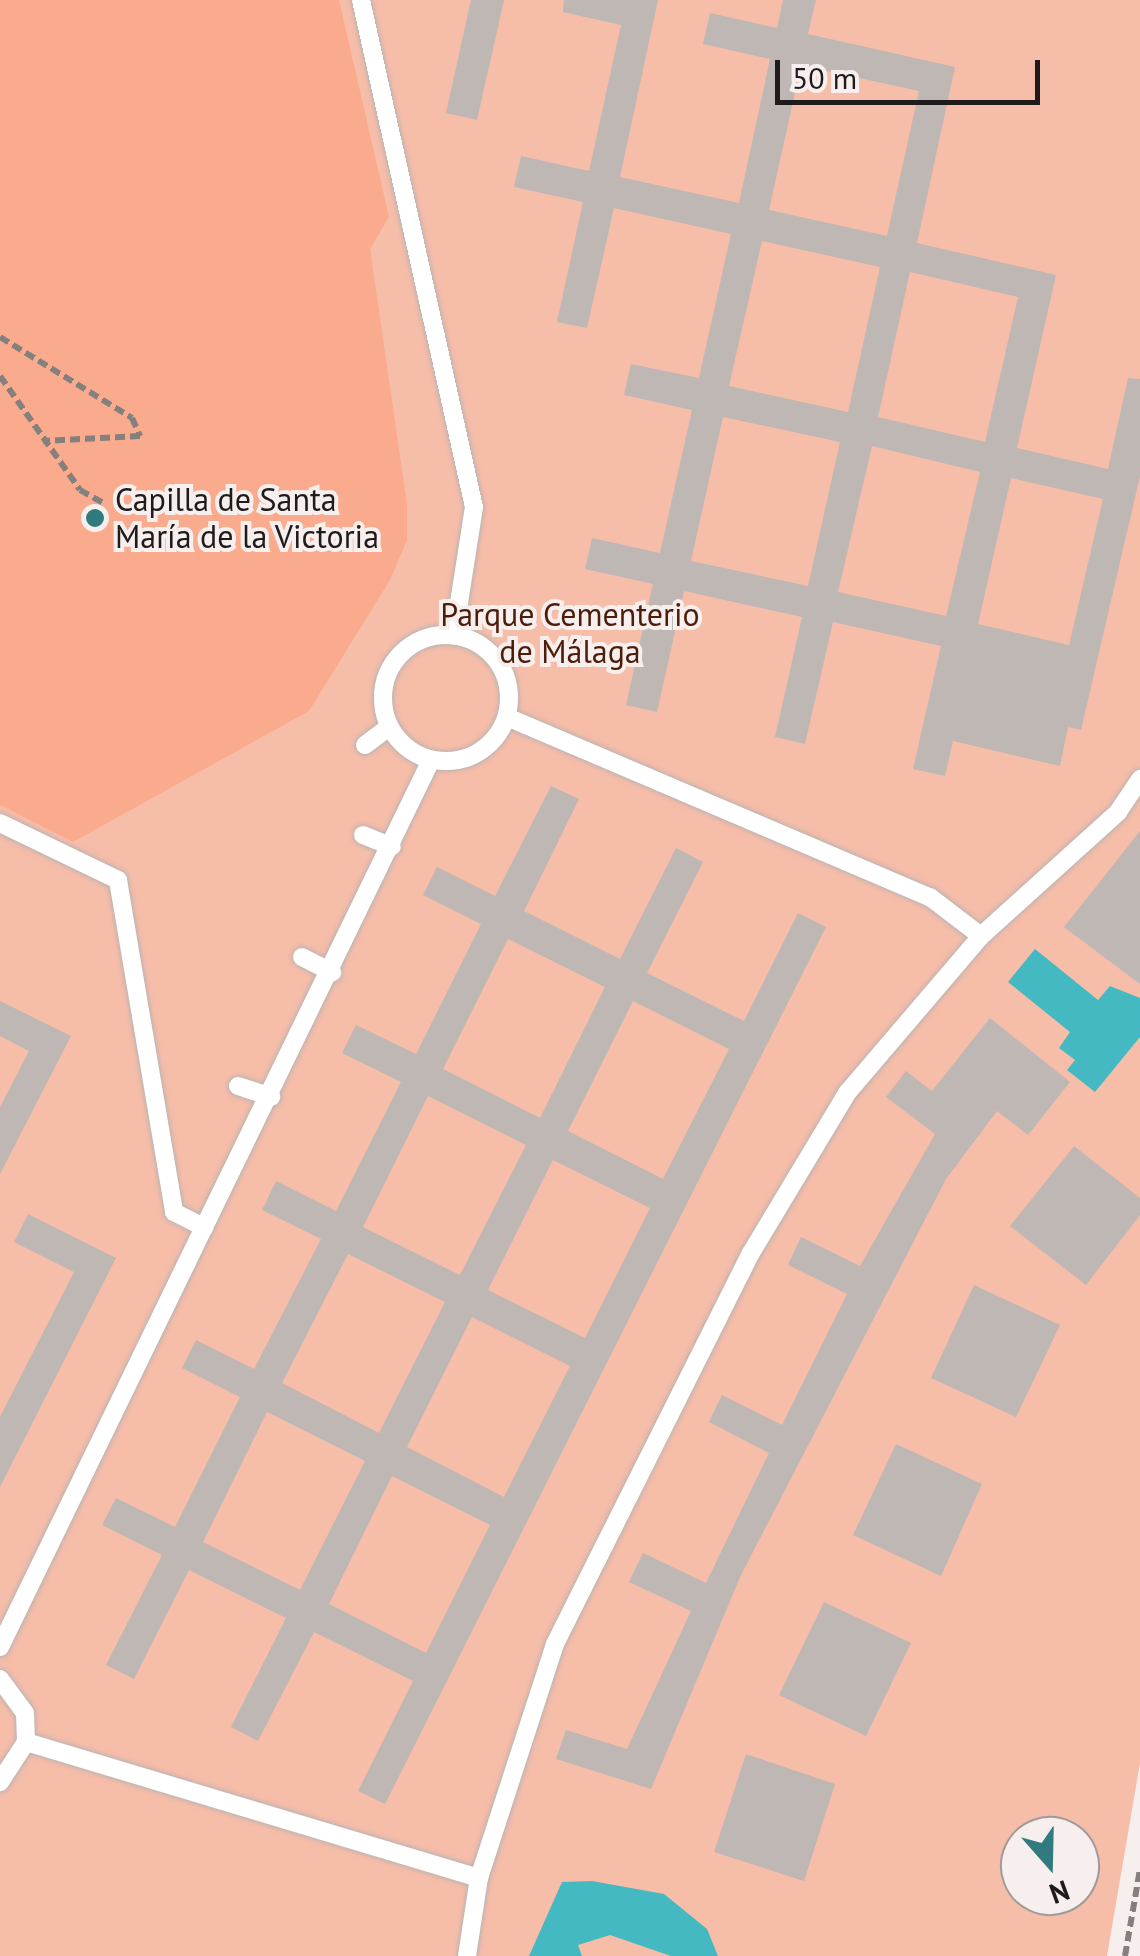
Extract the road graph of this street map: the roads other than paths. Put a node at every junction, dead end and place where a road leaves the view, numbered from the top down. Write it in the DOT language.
graph roads {
  1 [pos="361,0"];
  2 [pos="454,635"];
  3 [pos="506,717"];
  4 [pos="389,728"];
  5 [pos="365,745"];
  6 [pos="431,760"];
  7 [pos="1140,778"];
  8 [pos="0,822"];
  9 [pos="363,835"];
  10 [pos="392,847"];
  11 [pos="981,936"];
  12 [pos="302,957"];
  13 [pos="332,972"];
  14 [pos="238,1086"];
  15 [pos="271,1097"];
  16 [pos="204,1227"];
  17 [pos="0,1646"];
  18 [pos="0,1679"];
  19 [pos="26,1742"];
  20 [pos="0,1782"];
  21 [pos="478,1878"];
  22 [pos="467,1956"];
  1 -- 2 [label="lane"];
  2 -- 3 [label="lane"];
  2 -- 4 [label="lane"];
  3 -- 6 [label="lane"];
  3 -- 11 [label="lane"];
  4 -- 5 [label="lane"];
  4 -- 6 [label="lane"];
  6 -- 10 [label="lane"];
  7 -- 11 [label="lane"];
  8 -- 16 [label="lane"];
  9 -- 10 [label="lane"];
  10 -- 13 [label="lane"];
  11 -- 21 [label="lane"];
  12 -- 13 [label="lane"];
  13 -- 15 [label="lane"];
  14 -- 15 [label="lane"];
  15 -- 16 [label="lane"];
  16 -- 17 [label="lane"];
  18 -- 19 [label="lane"];
  19 -- 20 [label="lane"];
  19 -- 21 [label="lane"];
  21 -- 22 [label="lane"];
}
